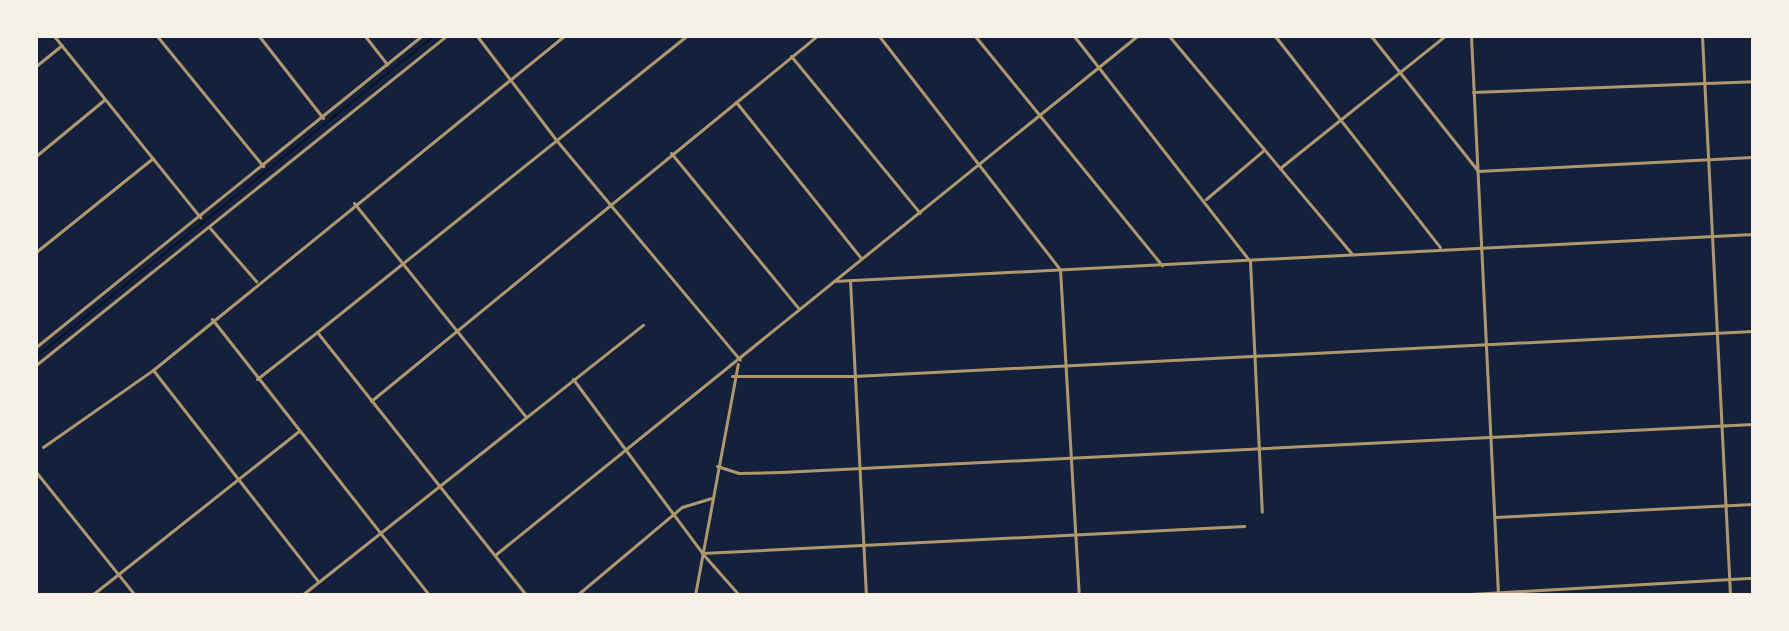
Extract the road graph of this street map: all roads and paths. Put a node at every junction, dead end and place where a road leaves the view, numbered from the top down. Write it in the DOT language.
graph roads {
  1 [pos="54,36"];
  2 [pos="157,36"];
  3 [pos="259,36"];
  4 [pos="365,36"];
  5 [pos="422,36"];
  6 [pos="446,36"];
  7 [pos="477,36"];
  8 [pos="564,36"];
  9 [pos="686,36"];
  10 [pos="817,36"];
  11 [pos="879,36"];
  12 [pos="975,36"];
  13 [pos="1074,36"];
  14 [pos="1137,36"];
  15 [pos="1169,36"];
  16 [pos="1275,36"];
  17 [pos="1371,36"];
  18 [pos="1445,36"];
  19 [pos="1471,36"];
  20 [pos="1702,36"];
  21 [pos="62,45"];
  22 [pos="791,56"];
  23 [pos="388,65"];
  24 [pos="36,66"];
  25 [pos="1100,67"];
  26 [pos="1402,74"];
  27 [pos="511,77"];
  28 [pos="1753,81"];
  29 [pos="1704,84"];
  30 [pos="1473,92"];
  31 [pos="105,99"];
  32 [pos="736,102"];
  33 [pos="1040,116"];
  34 [pos="323,118"];
  35 [pos="1342,120"];
  36 [pos="557,141"];
  37 [pos="1264,150"];
  38 [pos="671,153"];
  39 [pos="36,156"];
  40 [pos="1753,157"];
  41 [pos="153,158"];
  42 [pos="1708,161"];
  43 [pos="982,164"];
  44 [pos="263,166"];
  45 [pos="1280,168"];
  46 [pos="1478,171"];
  47 [pos="1206,199"];
  48 [pos="354,203"];
  49 [pos="612,204"];
  50 [pos="920,213"];
  51 [pos="200,217"];
  52 [pos="209,227"];
  53 [pos="1753,234"];
  54 [pos="1714,235"];
  55 [pos="1484,247"];
  56 [pos="1442,249"];
  57 [pos="36,252"];
  58 [pos="1352,254"];
  59 [pos="862,259"];
  60 [pos="1250,261"];
  61 [pos="403,264"];
  62 [pos="1162,265"];
  63 [pos="1060,269"];
  64 [pos="850,280"];
  65 [pos="834,281"];
  66 [pos="257,282"];
  67 [pos="799,309"];
  68 [pos="212,319"];
  69 [pos="643,325"];
  70 [pos="458,331"];
  71 [pos="1753,331"];
  72 [pos="317,332"];
  73 [pos="1718,333"];
  74 [pos="1487,344"];
  75 [pos="36,347"];
  76 [pos="1258,358"];
  77 [pos="740,360"];
  78 [pos="36,365"];
  79 [pos="1070,366"];
  80 [pos="153,370"];
  81 [pos="732,376"];
  82 [pos="854,376"];
  83 [pos="257,379"];
  84 [pos="573,379"];
  85 [pos="371,401"];
  86 [pos="526,417"];
  87 [pos="1753,424"];
  88 [pos="1722,425"];
  89 [pos="299,431"];
  90 [pos="1491,439"];
  91 [pos="43,447"];
  92 [pos="628,448"];
  93 [pos="1258,452"];
  94 [pos="1073,457"];
  95 [pos="717,466"];
  96 [pos="859,469"];
  97 [pos="36,472"];
  98 [pos="238,478"];
  99 [pos="438,487"];
  100 [pos="711,498"];
  101 [pos="1753,504"];
  102 [pos="1727,505"];
  103 [pos="1262,512"];
  104 [pos="676,514"];
  105 [pos="1495,517"];
  106 [pos="1244,526"];
  107 [pos="381,534"];
  108 [pos="1077,535"];
  109 [pos="864,545"];
  110 [pos="702,553"];
  111 [pos="495,555"];
  112 [pos="119,575"];
  113 [pos="1753,578"];
  114 [pos="1729,579"];
  115 [pos="319,582"];
  116 [pos="1498,593"];
  117 [pos="92,595"];
  118 [pos="135,595"];
  119 [pos="302,595"];
  120 [pos="429,595"];
  121 [pos="526,595"];
  122 [pos="577,595"];
  123 [pos="695,595"];
  124 [pos="739,595"];
  125 [pos="866,595"];
  126 [pos="1079,595"];
  127 [pos="1428,595"];
  128 [pos="1446,595"];
  129 [pos="1454,595"];
  130 [pos="1730,595"];
  1 -- 21 [label="street"];
  2 -- 44 [label="street"];
  3 -- 34 [label="street"];
  4 -- 23 [label="street"];
  5 -- 23 [label="street"];
  6 -- 52 [label="street"];
  7 -- 27 [label="street"];
  8 -- 27 [label="street"];
  9 -- 36 [label="street"];
  10 -- 22 [label="street"];
  11 -- 43 [label="street"];
  12 -- 33 [label="street"];
  13 -- 25 [label="street"];
  14 -- 25 [label="street"];
  15 -- 37 [label="street"];
  16 -- 35 [label="street"];
  17 -- 26 [label="street"];
  18 -- 26 [label="street"];
  19 -- 30 [label="street"];
  20 -- 29 [label="street"];
  21 -- 24 [label="street"];
  21 -- 31 [label="street"];
  22 -- 32 [label="street"];
  22 -- 50 [label="street"];
  23 -- 34 [label="street"];
  25 -- 33 [label="street"];
  25 -- 47 [label="street"];
  26 -- 35 [label="street"];
  26 -- 46 [label="street"];
  27 -- 36 [label="street"];
  27 -- 48 [label="street"];
  28 -- 29 [label="street"];
  29 -- 30 [label="street"];
  29 -- 42 [label="street"];
  30 -- 46 [label="street"];
  31 -- 39 [label="street"];
  31 -- 41 [label="street"];
  32 -- 38 [label="street"];
  32 -- 59 [label="street"];
  33 -- 43 [label="street"];
  33 -- 62 [label="street"];
  34 -- 44 [label="street"];
  35 -- 45 [label="street"];
  35 -- 56 [label="street"];
  36 -- 49 [label="street"];
  36 -- 61 [label="street"];
  37 -- 45 [label="street"];
  37 -- 47 [label="street"];
  38 -- 49 [label="street"];
  38 -- 67 [label="street"];
  40 -- 42 [label="street"];
  41 -- 51 [label="street"];
  41 -- 57 [label="street"];
  42 -- 46 [label="street"];
  42 -- 54 [label="street"];
  43 -- 50 [label="street"];
  43 -- 63 [label="street"];
  44 -- 51 [label="street"];
  45 -- 58 [label="street"];
  46 -- 55 [label="street"];
  47 -- 60 [label="street"];
  48 -- 61 [label="street"];
  48 -- 66 [label="street"];
  49 -- 70 [label="street"];
  49 -- 77 [label="street"];
  50 -- 59 [label="street"];
  51 -- 75 [label="street"];
  52 -- 66 [label="street"];
  52 -- 78 [label="street"];
  53 -- 54 [label="street"];
  54 -- 55 [label="street"];
  54 -- 73 [label="street"];
  55 -- 56 [label="street"];
  55 -- 74 [label="street"];
  56 -- 58 [label="street"];
  58 -- 60 [label="street"];
  59 -- 65 [label="street"];
  60 -- 62 [label="street"];
  60 -- 76 [label="street"];
  61 -- 70 [label="street"];
  61 -- 72 [label="street"];
  62 -- 63 [label="street"];
  63 -- 64 [label="street"];
  63 -- 79 [label="street"];
  64 -- 65 [label="street"];
  64 -- 82 [label="street"];
  65 -- 67 [label="street"];
  66 -- 68 [label="street"];
  67 -- 77 [label="street"];
  68 -- 80 [label="street"];
  68 -- 83 [label="street"];
  69 -- 84 [label="street"];
  70 -- 85 [label="street"];
  70 -- 86 [label="street"];
  71 -- 73 [label="street"];
  72 -- 83 [label="street"];
  72 -- 85 [label="street"];
  73 -- 74 [label="street"];
  73 -- 88 [label="street"];
  74 -- 76 [label="street"];
  74 -- 90 [label="street"];
  76 -- 79 [label="street"];
  76 -- 93 [label="street"];
  77 -- 81 [label="street"];
  77 -- 92 [label="street"];
  79 -- 82 [label="street"];
  79 -- 94 [label="street"];
  80 -- 91 [label="street"];
  80 -- 98 [label="street"];
  81 -- 82 [label="street"];
  81 -- 95 [label="street"];
  82 -- 96 [label="street"];
  83 -- 89 [label="street"];
  84 -- 86 [label="street"];
  84 -- 92 [label="street"];
  85 -- 99 [label="street"];
  86 -- 99 [label="street"];
  87 -- 88 [label="street"];
  88 -- 90 [label="street"];
  88 -- 102 [label="street"];
  89 -- 98 [label="street"];
  89 -- 107 [label="street"];
  90 -- 93 [label="street"];
  90 -- 105 [label="street"];
  92 -- 104 [label="street"];
  92 -- 111 [label="street"];
  93 -- 94 [label="street"];
  93 -- 103 [label="street"];
  94 -- 96 [label="street"];
  94 -- 108 [label="street"];
  95 -- 96 [label="street"];
  95 -- 100 [label="street"];
  96 -- 109 [label="street"];
  97 -- 112 [label="street"];
  98 -- 112 [label="street"];
  98 -- 115 [label="street"];
  99 -- 107 [label="street"];
  99 -- 111 [label="street"];
  100 -- 104 [label="street"];
  100 -- 110 [label="street"];
  101 -- 102 [label="street"];
  102 -- 105 [label="street"];
  102 -- 114 [label="street"];
  104 -- 110 [label="street"];
  104 -- 122 [label="street"];
  105 -- 116 [label="street"];
  106 -- 108 [label="street"];
  107 -- 115 [label="street"];
  107 -- 120 [label="street"];
  108 -- 109 [label="street"];
  108 -- 126 [label="street"];
  109 -- 110 [label="street"];
  109 -- 125 [label="street"];
  110 -- 123 [label="street"];
  110 -- 124 [label="street"];
  111 -- 121 [label="street"];
  112 -- 117 [label="street"];
  112 -- 118 [label="street"];
  113 -- 114 [label="street"];
  114 -- 116 [label="street"];
  114 -- 130 [label="street"];
  115 -- 119 [label="street"];
  116 -- 129 [label="street"];
  127 -- 128 [label="street"];
}
